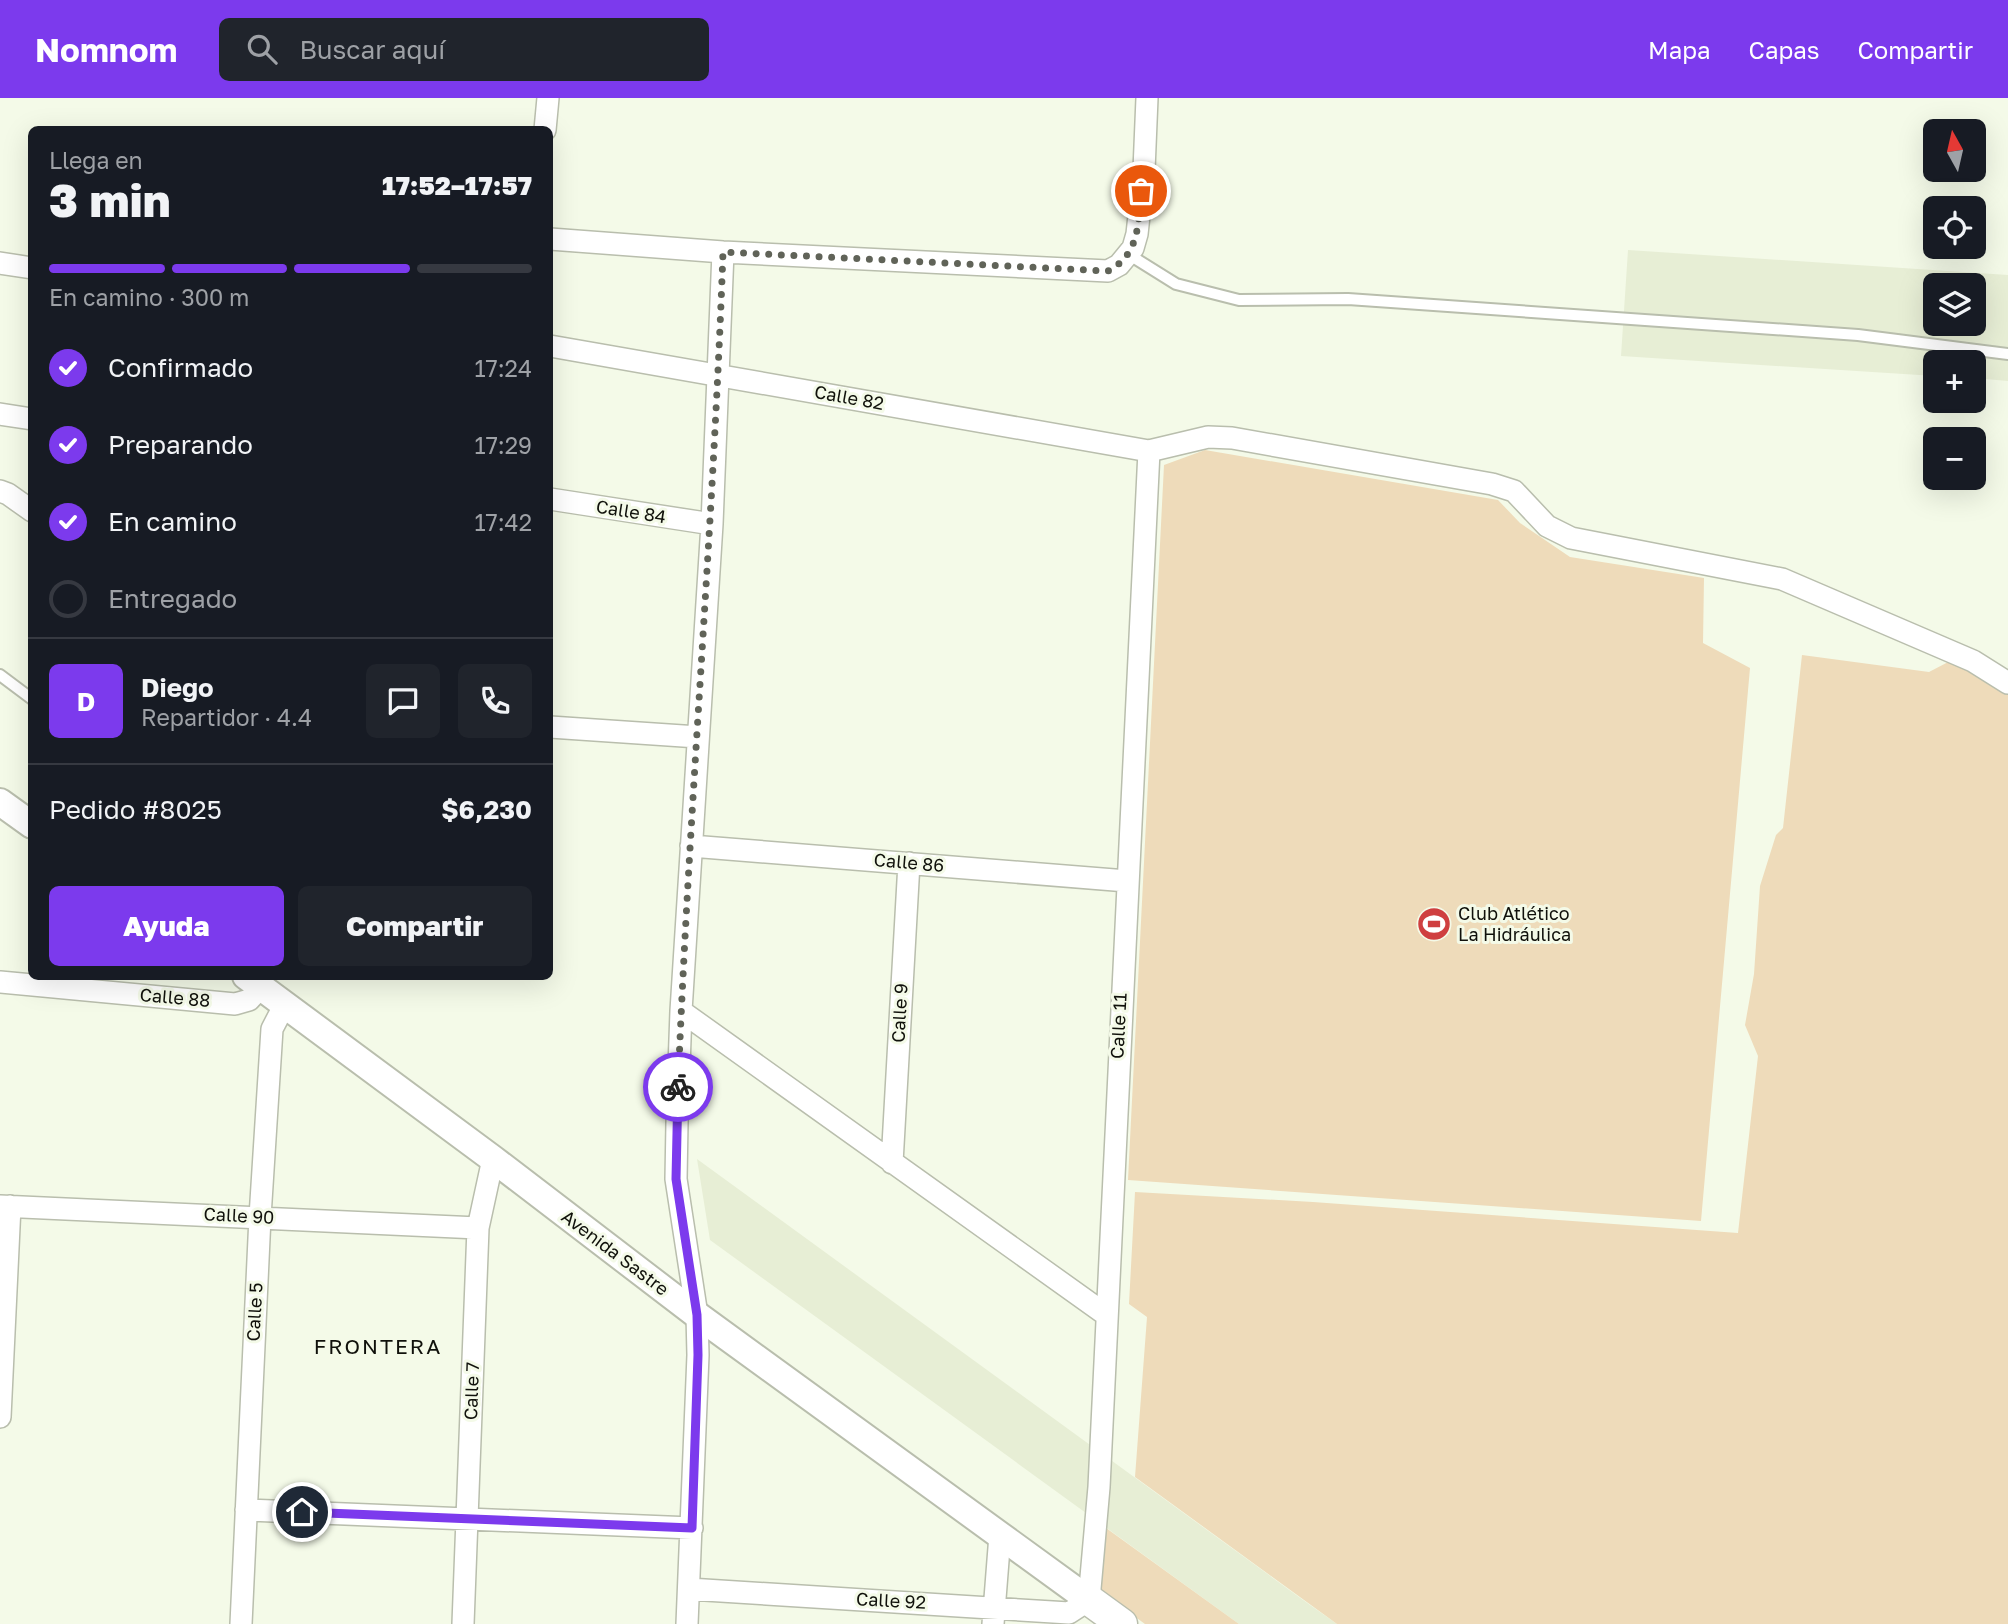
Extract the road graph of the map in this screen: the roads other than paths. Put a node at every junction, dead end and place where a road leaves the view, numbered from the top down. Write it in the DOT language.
graph roads {
  1 [pos="548,98"];
  2 [pos="1147,98"];
  3 [pos="545,126"];
  4 [pos="553,239"];
  5 [pos="723,252"];
  6 [pos="1128,254"];
  7 [pos="0,263"];
  8 [pos="28,267"];
  9 [pos="553,346"];
  10 [pos="2008,354"];
  11 [pos="719,374"];
  12 [pos="0,414"];
  13 [pos="28,418"];
  14 [pos="1149,452"];
  15 [pos="0,491"];
  16 [pos="553,499"];
  17 [pos="28,508"];
  18 [pos="712,524"];
  19 [pos="0,675"];
  20 [pos="2008,683"];
  21 [pos="28,696"];
  22 [pos="553,727"];
  23 [pos="698,737"];
  24 [pos="0,802"];
  25 [pos="28,822"];
  26 [pos="691,846"];
  27 [pos="909,863"];
  28 [pos="1126,881"];
  29 [pos="0,982"];
  30 [pos="254,982"];
  31 [pos="285,1004"];
  32 [pos="681,1011"];
  33 [pos="493,1159"];
  34 [pos="892,1163"];
  35 [pos="5,1206"];
  36 [pos="260,1217"];
  37 [pos="478,1228"];
  38 [pos="1105,1314"];
  39 [pos="697,1315"];
  40 [pos="0,1417"];
  41 [pos="246,1510"];
  42 [pos="468,1518"];
  43 [pos="692,1528"];
  44 [pos="1000,1535"];
  45 [pos="689,1589"];
  46 [pos="1090,1600"];
  47 [pos="994,1616"];
  48 [pos="241,1624"];
  49 [pos="463,1624"];
  50 [pos="687,1624"];
  51 [pos="1122,1624"];
  1 -- 3 [label="street"];
  2 -- 6 [label="street"];
  4 -- 5 [label="street"];
  5 -- 6 [label="street"];
  5 -- 11 [label="street"];
  6 -- 10 [label="lane"];
  7 -- 8 [label="street"];
  9 -- 11 [label="street, Calle 82"];
  11 -- 14 [label="street, Calle 82"];
  11 -- 18 [label="street"];
  12 -- 13 [label="street"];
  14 -- 20 [label="street"];
  14 -- 28 [label="street, Calle 11"];
  15 -- 17 [label="street"];
  16 -- 18 [label="street, Calle 84"];
  18 -- 23 [label="street"];
  19 -- 21 [label="lane"];
  22 -- 23 [label="street"];
  23 -- 26 [label="street"];
  24 -- 25 [label="street"];
  26 -- 27 [label="street, Calle 86"];
  26 -- 32 [label="street"];
  27 -- 28 [label="street, Calle 86"];
  27 -- 34 [label="street, Calle 9"];
  28 -- 38 [label="street, Calle 11"];
  29 -- 30 [label="street, Calle 88"];
  30 -- 31 [label="street, Avenida Sastre"];
  31 -- 33 [label="street, Avenida Sastre"];
  31 -- 36 [label="street, Calle 5"];
  32 -- 34 [label="street"];
  32 -- 39 [label="street"];
  33 -- 37 [label="street, Calle 7"];
  33 -- 39 [label="street, Avenida Sastre"];
  34 -- 38 [label="street"];
  35 -- 36 [label="street, Calle 90"];
  35 -- 40 [label="street"];
  36 -- 37 [label="street, Calle 90"];
  36 -- 41 [label="street, Calle 5"];
  37 -- 42 [label="street, Calle 7"];
  38 -- 46 [label="street, Calle 11"];
  39 -- 43 [label="street"];
  39 -- 44 [label="street, Avenida Sastre"];
  41 -- 42 [label="street"];
  41 -- 48 [label="street, Calle 5"];
  42 -- 43 [label="street"];
  42 -- 49 [label="street, Calle 7"];
  43 -- 45 [label="street"];
  44 -- 46 [label="street, Avenida Sastre"];
  44 -- 47 [label="street"];
  45 -- 47 [label="street, Calle 92"];
  45 -- 50 [label="street"];
  46 -- 47 [label="street, Calle 92"];
  46 -- 51 [label="main road, Avenida Sastre"];
}
